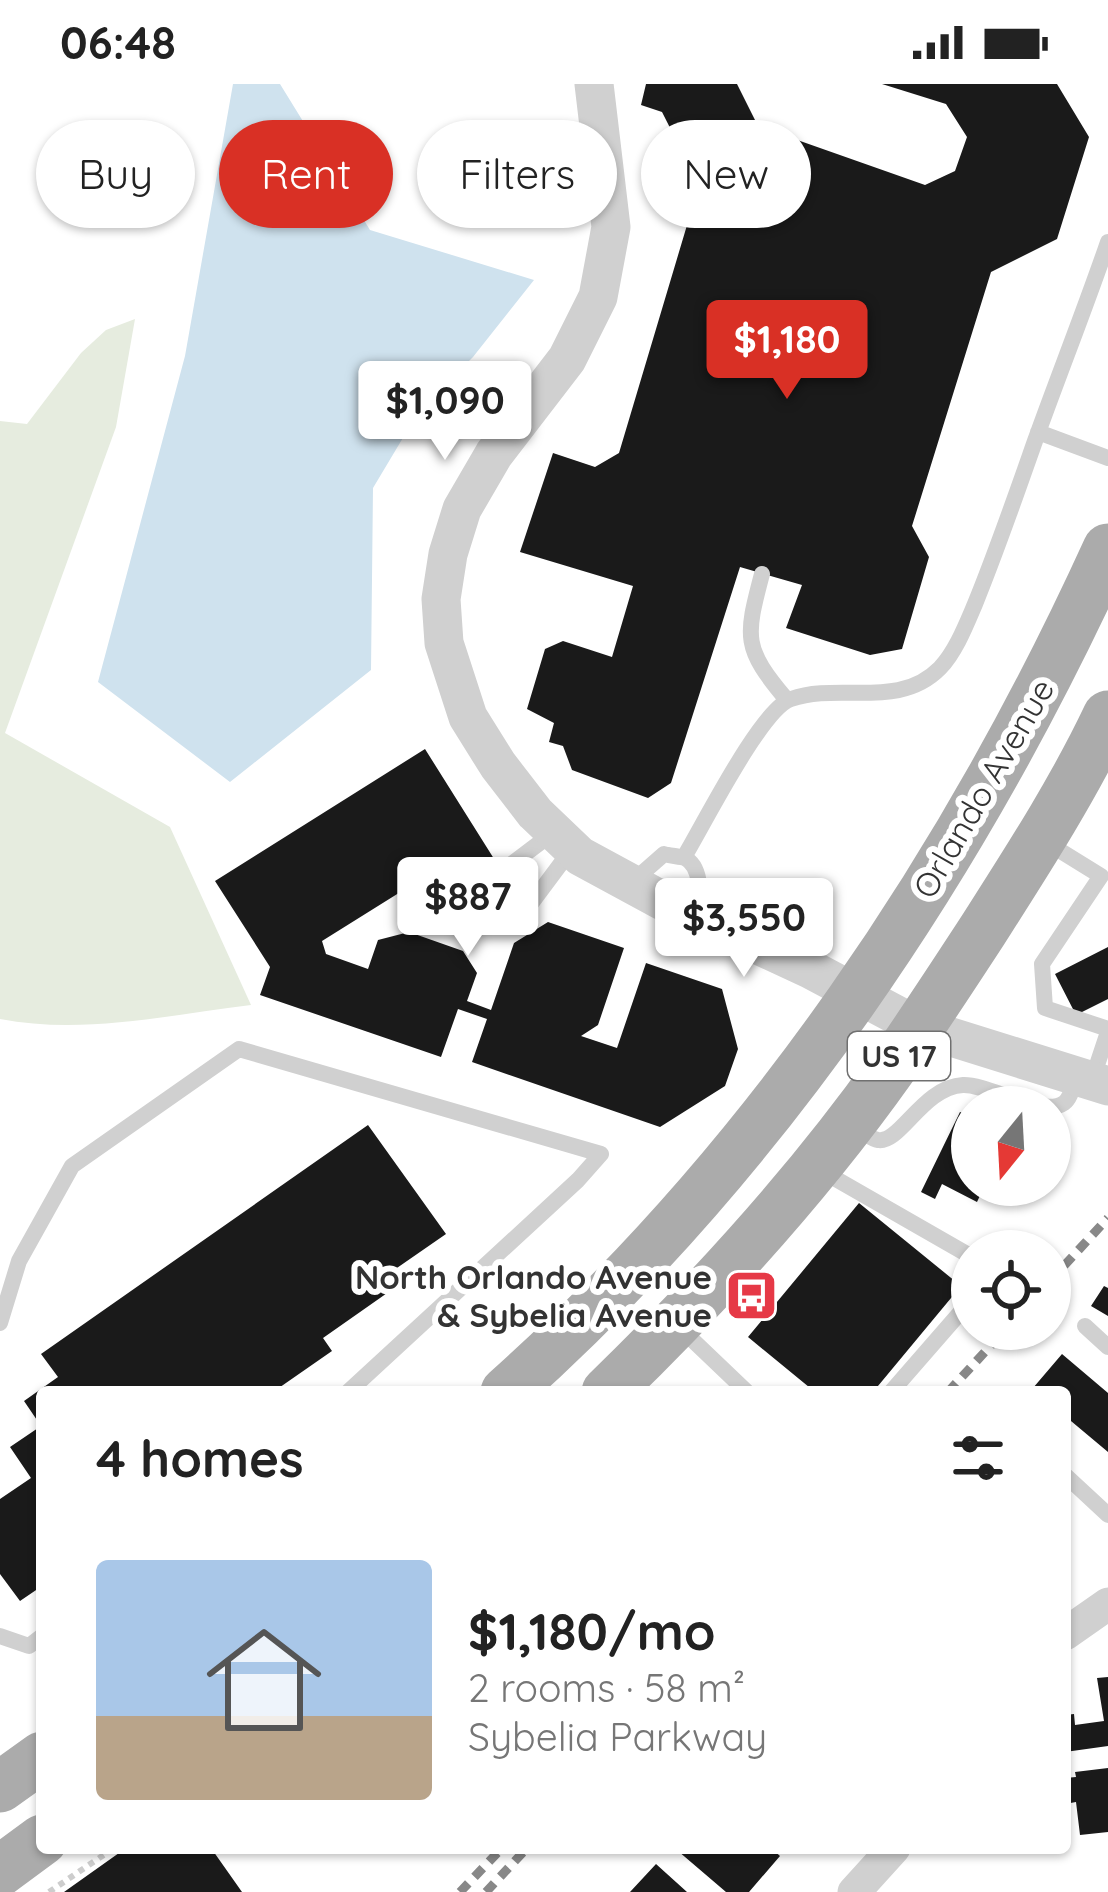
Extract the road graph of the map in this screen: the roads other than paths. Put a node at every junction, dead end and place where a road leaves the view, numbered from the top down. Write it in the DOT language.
graph roads {
  1 [pos="594,84"];
  2 [pos="1108,242"];
  3 [pos="1038,432"];
  4 [pos="1108,458"];
  5 [pos="1108,549"];
  6 [pos="762,574"];
  7 [pos="787,700"];
  8 [pos="1107,721"];
  9 [pos="1040,838"];
  10 [pos="563,840"];
  11 [pos="684,857"];
  12 [pos="485,884"];
  13 [pos="631,884"];
  14 [pos="524,913"];
  15 [pos="699,918"];
  16 [pos="858,995"];
  17 [pos="919,1027"];
  18 [pos="1108,1030"];
  19 [pos="1092,1081"];
  20 [pos="851,1121"];
  21 [pos="815,1166"];
  22 [pos="951,1245"];
  23 [pos="0,1323"];
  24 [pos="951,1323"];
  25 [pos="676,1324"];
  26 [pos="1085,1326"];
  27 [pos="1108,1347"];
  28 [pos="355,1386"];
  29 [pos="513,1386"];
  30 [pos="613,1386"];
  31 [pos="741,1386"];
  32 [pos="896,1386"];
  33 [pos="1071,1481"];
  34 [pos="1108,1515"];
  35 [pos="1108,1604"];
  36 [pos="1071,1630"];
  37 [pos="0,1636"];
  38 [pos="36,1641"];
  39 [pos="36,1761"];
  40 [pos="0,1787"];
  41 [pos="36,1844"];
  42 [pos="889,1854"];
  43 [pos="0,1871"];
  44 [pos="854,1892"];
  1 -- 10 [label="street"];
  2 -- 3 [label="lane"];
  3 -- 4 [label="lane"];
  3 -- 7 [label="lane"];
  5 -- 16 [label="main road, Orlando Avenue / US 17"];
  6 -- 7 [label="lane"];
  7 -- 11 [label="lane"];
  8 -- 9 [label="main road, US 17"];
  9 -- 17 [label="main road, US 17"];
  9 -- 18 [label="lane"];
  10 -- 12 [label="lane"];
  10 -- 13 [label="street"];
  10 -- 14 [label="lane"];
  11 -- 13 [label="lane"];
  11 -- 15 [label="lane"];
  13 -- 15 [label="street"];
  15 -- 16 [label="street"];
  16 -- 17 [label="street"];
  16 -- 29 [label="main road, Orlando Avenue / US 17"];
  17 -- 19 [label="street"];
  17 -- 20 [label="main road, US 17"];
  18 -- 19 [label="lane"];
  19 -- 20 [label="lane"];
  20 -- 21 [label="main road, US 17"];
  21 -- 22 [label="lane"];
  21 -- 25 [label="main road, US 17"];
  23 -- 28 [label="lane"];
  24 -- 32 [label="lane"];
  25 -- 30 [label="main road, US 17"];
  25 -- 31 [label="lane"];
  26 -- 27 [label="lane"];
  33 -- 34 [label="lane"];
  35 -- 36 [label="street"];
  37 -- 38 [label="lane"];
  39 -- 40 [label="main road"];
  41 -- 43 [label="main road"];
  42 -- 44 [label="street"];
}
